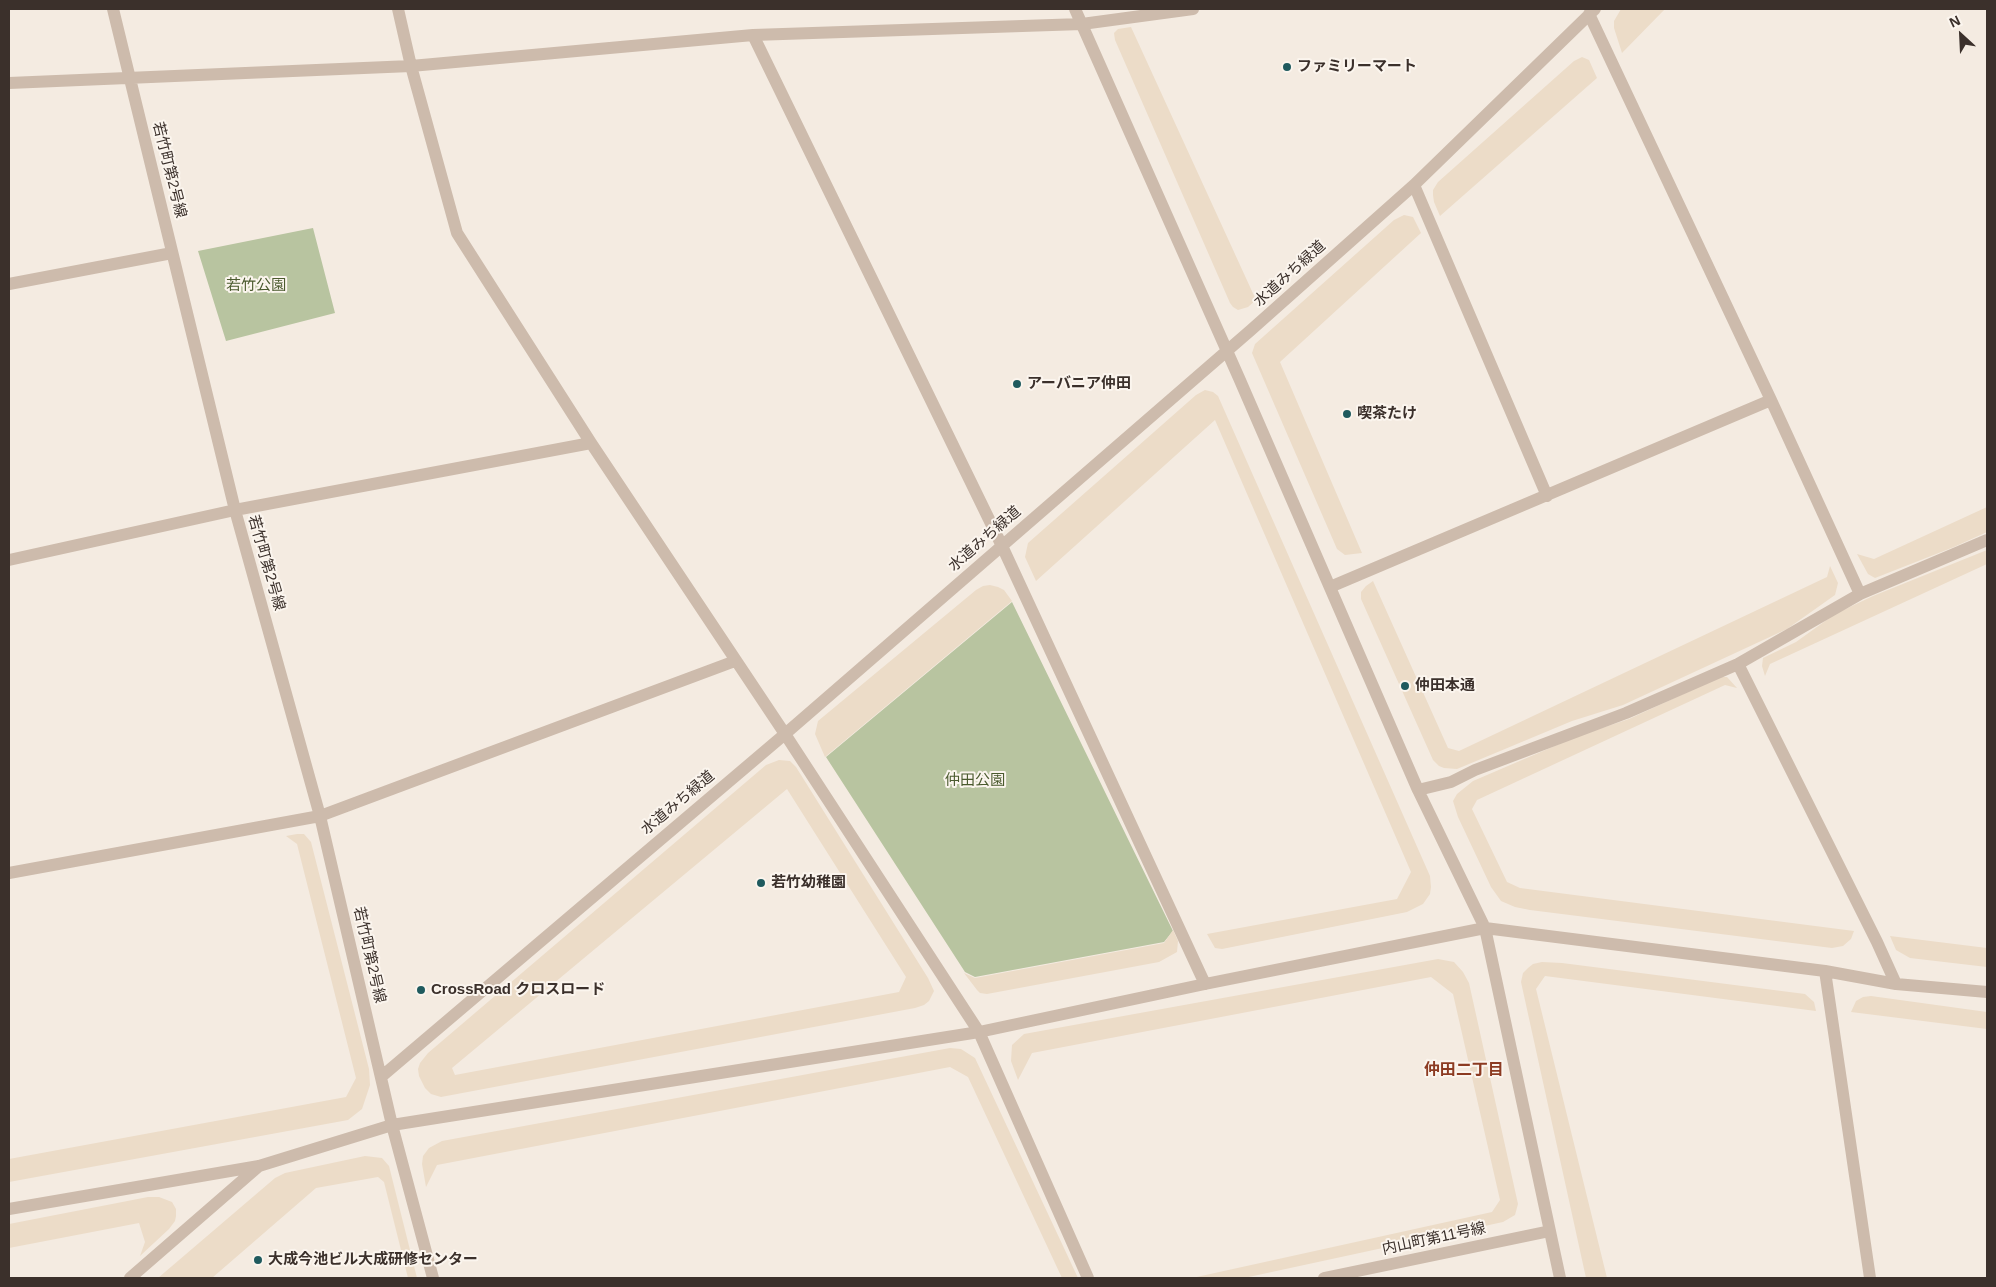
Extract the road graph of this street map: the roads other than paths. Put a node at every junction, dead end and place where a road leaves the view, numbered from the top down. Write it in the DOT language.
graph roads {
  1 [pos="113,9"];
  2 [pos="398,9"];
  3 [pos="1075,9"];
  4 [pos="1193,9"];
  5 [pos="1592,11"];
  6 [pos="1082,24"];
  7 [pos="753,34"];
  8 [pos="411,66"];
  9 [pos="130,79"];
  10 [pos="9,83"];
  11 [pos="1414,185"];
  12 [pos="172,253"];
  13 [pos="9,284"];
  14 [pos="1227,350"];
  15 [pos="1771,400"];
  16 [pos="591,443"];
  17 [pos="1547,496"];
  18 [pos="234,510"];
  19 [pos="1987,540"];
  20 [pos="1002,546"];
  21 [pos="9,560"];
  22 [pos="1330,587"];
  23 [pos="1860,594"];
  24 [pos="736,661"];
  25 [pos="1738,664"];
  26 [pos="785,734"];
  27 [pos="1418,790"];
  28 [pos="320,816"];
  29 [pos="9,873"];
  30 [pos="1485,928"];
  31 [pos="1824,971"];
  32 [pos="1205,984"];
  33 [pos="1896,984"];
  34 [pos="1987,992"];
  35 [pos="978,1032"];
  36 [pos="381,1077"];
  37 [pos="392,1125"];
  38 [pos="259,1166"];
  39 [pos="9,1209"];
  40 [pos="1550,1231"];
  41 [pos="130,1278"];
  42 [pos="433,1278"];
  43 [pos="1088,1278"];
  44 [pos="1324,1278"];
  45 [pos="1560,1278"];
  46 [pos="1870,1278"];
  1 -- 9 [label="street, 若竹町第2号線"];
  2 -- 8 [label="street"];
  3 -- 6 [label="street"];
  4 -- 6 [label="street"];
  5 -- 11 [label="street, 水道みち緑道"];
  5 -- 15 [label="street"];
  6 -- 7 [label="street"];
  6 -- 14 [label="street"];
  7 -- 8 [label="street"];
  7 -- 20 [label="street"];
  8 -- 9 [label="street"];
  8 -- 16 [label="street"];
  9 -- 10 [label="street"];
  9 -- 12 [label="street, 若竹町第2号線"];
  11 -- 14 [label="street, 水道みち緑道"];
  11 -- 17 [label="street"];
  12 -- 13 [label="street"];
  12 -- 18 [label="street, 若竹町第2号線"];
  14 -- 20 [label="street, 水道みち緑道"];
  14 -- 22 [label="street"];
  15 -- 17 [label="street"];
  15 -- 23 [label="street"];
  16 -- 18 [label="street"];
  16 -- 24 [label="street"];
  17 -- 22 [label="street"];
  18 -- 21 [label="street"];
  18 -- 28 [label="street, 若竹町第2号線"];
  19 -- 23 [label="street"];
  20 -- 26 [label="street, 水道みち緑道"];
  20 -- 32 [label="street"];
  22 -- 27 [label="street"];
  23 -- 25 [label="street"];
  24 -- 26 [label="street"];
  24 -- 28 [label="street"];
  25 -- 27 [label="street"];
  25 -- 33 [label="street"];
  26 -- 35 [label="street"];
  26 -- 36 [label="street, 水道みち緑道"];
  27 -- 30 [label="street"];
  28 -- 29 [label="street"];
  28 -- 36 [label="street, 若竹町第2号線"];
  30 -- 31 [label="street"];
  30 -- 32 [label="street"];
  30 -- 40 [label="street"];
  31 -- 33 [label="street"];
  31 -- 46 [label="street"];
  32 -- 35 [label="street"];
  33 -- 34 [label="street"];
  35 -- 37 [label="street"];
  35 -- 43 [label="street"];
  36 -- 37 [label="street, 若竹町第2号線"];
  37 -- 38 [label="street"];
  37 -- 42 [label="street, 若竹町第2号線"];
  38 -- 39 [label="street"];
  38 -- 41 [label="street"];
  40 -- 44 [label="street, 内山町第11号線"];
  40 -- 45 [label="street"];
}
